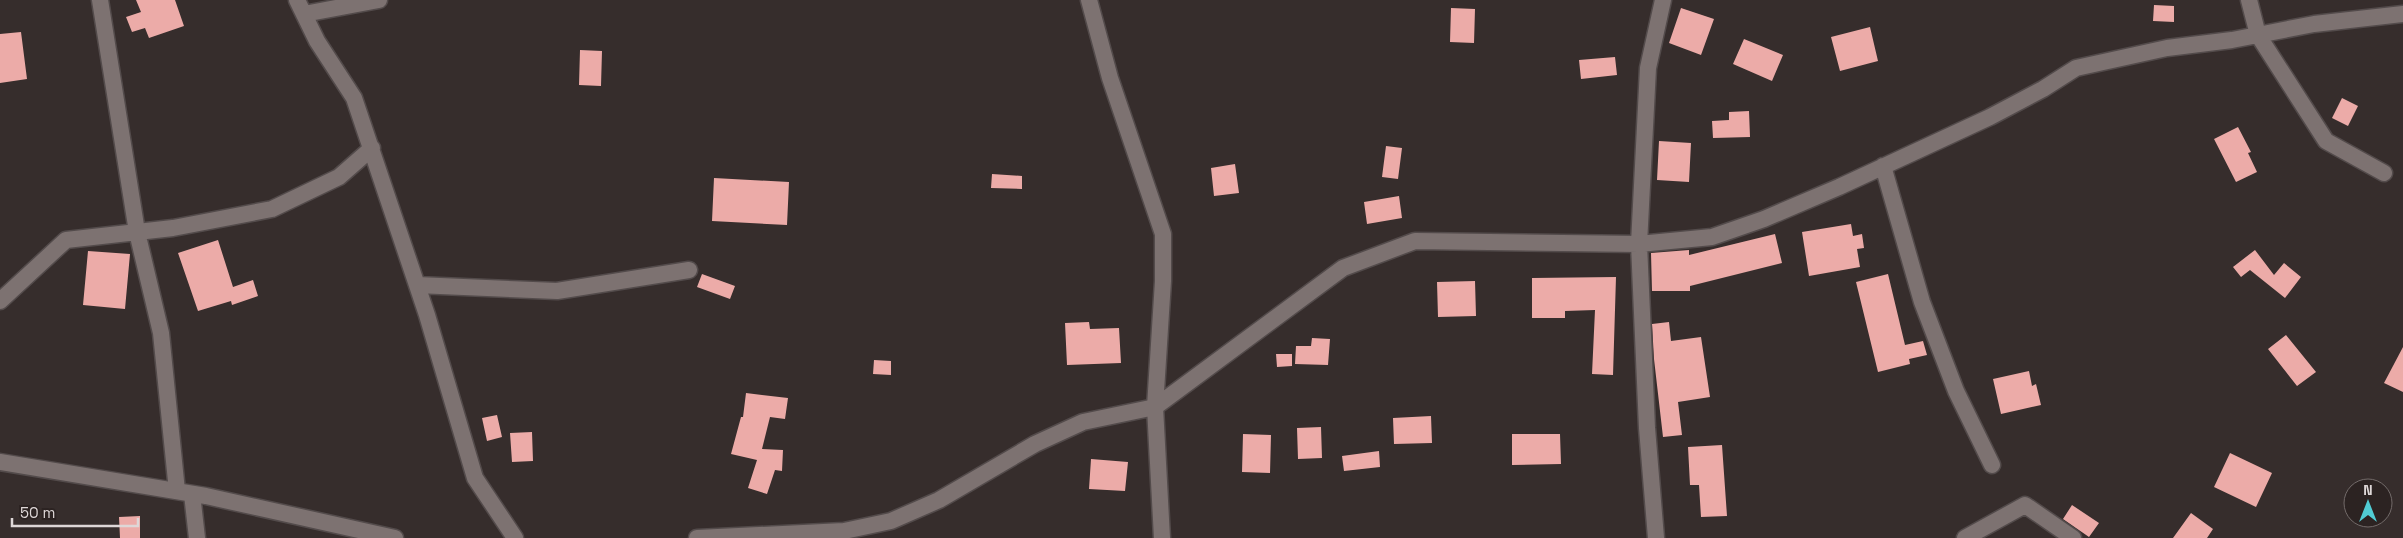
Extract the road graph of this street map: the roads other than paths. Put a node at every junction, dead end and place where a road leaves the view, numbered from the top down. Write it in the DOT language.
graph roads {
  1 [pos="100,0"];
  2 [pos="379,0"];
  3 [pos="1089,0"];
  4 [pos="1663,0"];
  5 [pos="2249,0"];
  6 [pos="300,7"];
  7 [pos="2403,14"];
  8 [pos="2258,35"];
  9 [pos="372,148"];
  10 [pos="1884,166"];
  11 [pos="2384,173"];
  12 [pos="137,232"];
  13 [pos="1639,244"];
  14 [pos="689,270"];
  15 [pos="417,285"];
  16 [pos="0,300"];
  17 [pos="1155,408"];
  18 [pos="0,462"];
  19 [pos="1992,465"];
  20 [pos="184,492"];
  21 [pos="197,538"];
  22 [pos="395,538"];
  23 [pos="515,538"];
  24 [pos="697,538"];
  25 [pos="1162,538"];
  26 [pos="1656,538"];
  27 [pos="1965,538"];
  28 [pos="2073,538"];
  1 -- 12 [label="street"];
  2 -- 6 [label="street"];
  3 -- 17 [label="street"];
  4 -- 13 [label="street"];
  5 -- 8 [label="street"];
  6 -- 9 [label="street"];
  7 -- 8 [label="street"];
  8 -- 10 [label="street"];
  8 -- 11 [label="street"];
  9 -- 12 [label="street"];
  9 -- 15 [label="street"];
  10 -- 13 [label="street"];
  10 -- 19 [label="street"];
  12 -- 16 [label="street"];
  12 -- 20 [label="street"];
  13 -- 17 [label="street"];
  13 -- 26 [label="street"];
  14 -- 15 [label="street"];
  15 -- 23 [label="street"];
  17 -- 24 [label="street"];
  17 -- 25 [label="street"];
  18 -- 20 [label="street"];
  20 -- 21 [label="street"];
  20 -- 22 [label="street"];
  27 -- 28 [label="street"];
}
